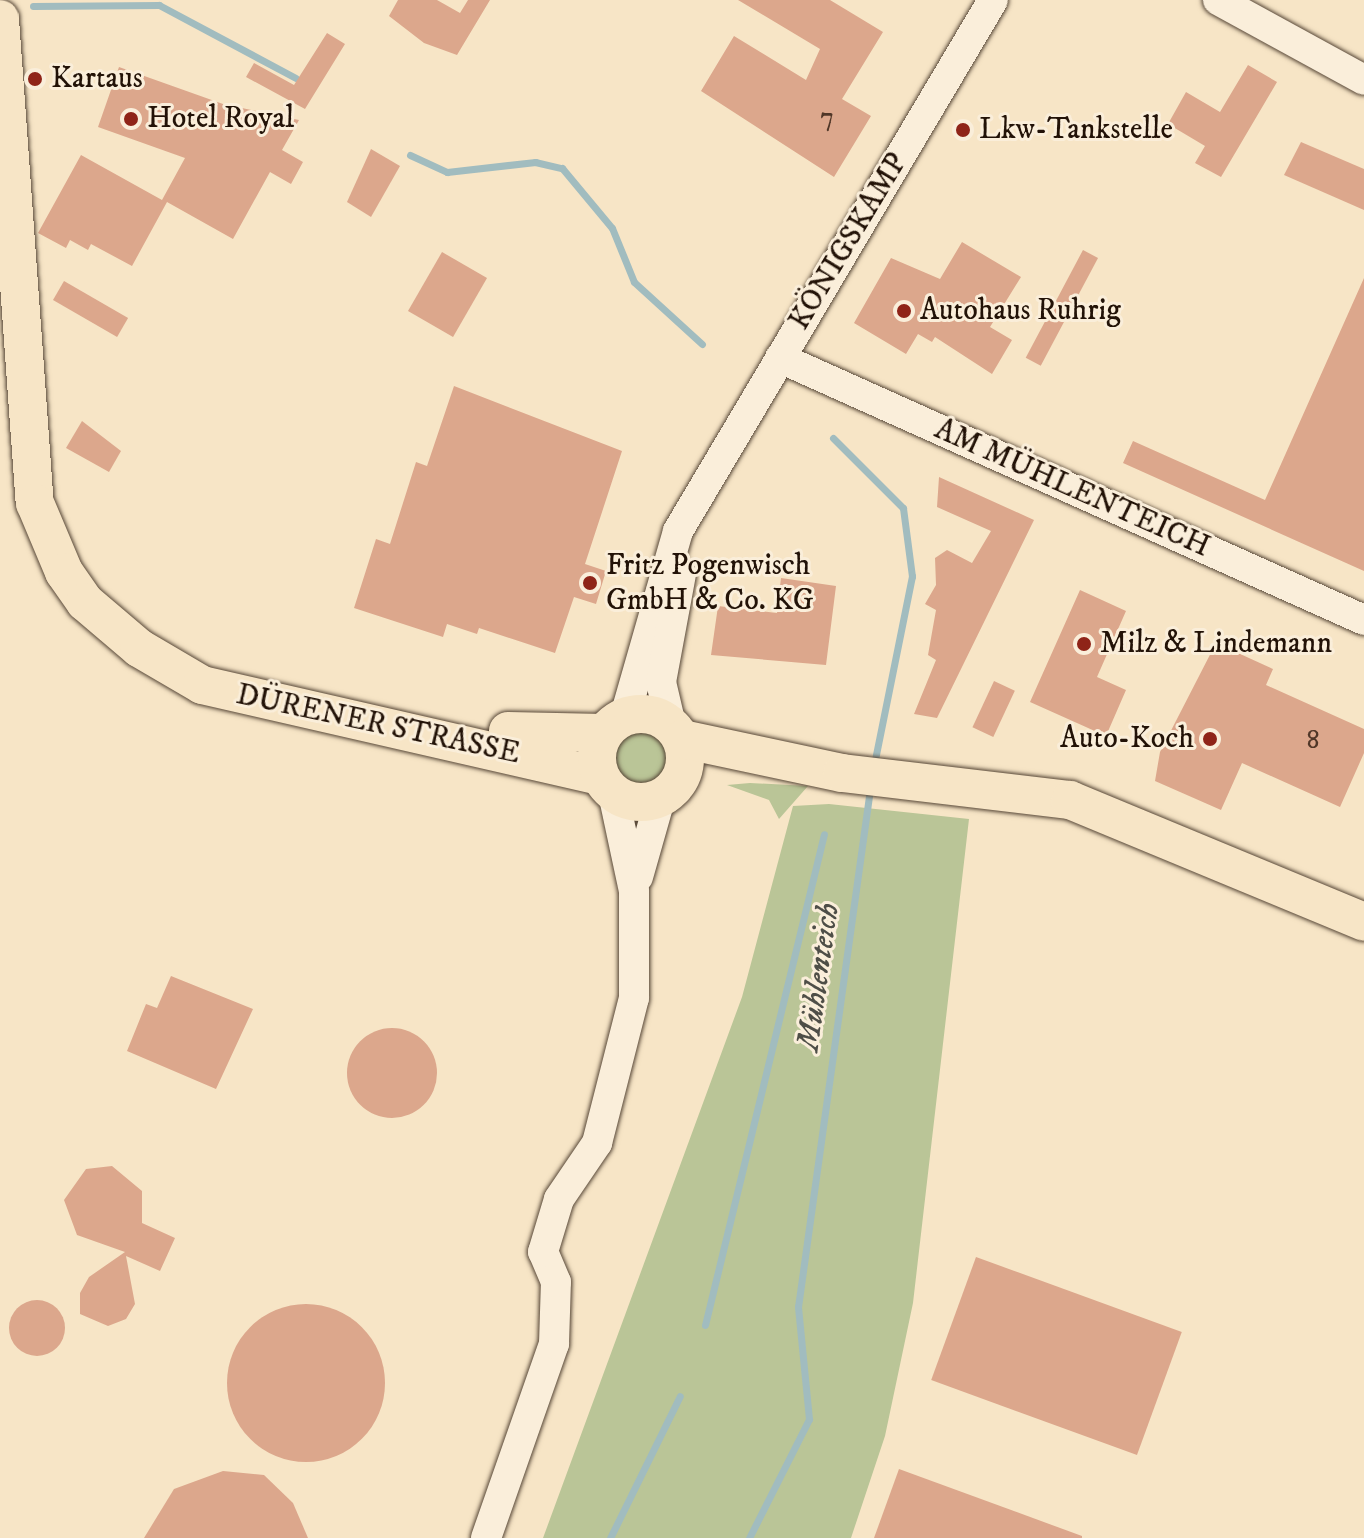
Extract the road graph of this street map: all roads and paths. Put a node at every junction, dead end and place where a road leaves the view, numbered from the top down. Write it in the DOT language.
graph roads {
  1 [pos="993,0"];
  2 [pos="1218,0"];
  3 [pos="0,19"];
  4 [pos="1364,80"];
  5 [pos="780,358"];
  6 [pos="704,483"];
  7 [pos="1364,620"];
  8 [pos="160,662"];
  9 [pos="614,725"];
  10 [pos="677,732"];
  11 [pos="848,773"];
  12 [pos="606,784"];
  13 [pos="670,789"];
  14 [pos="634,891"];
  15 [pos="1364,922"];
  16 [pos="486,1538"];
  1 -- 5 [label="street, KÖNIGSKAMP"];
  2 -- 4 [label="street"];
  3 -- 8 [label="main road, DÜRENER STRASSE"];
  5 -- 6 [label="street, KÖNIGSKAMP"];
  5 -- 7 [label="street, AM MÜHLENTEICH"];
  6 -- 9 [label="street, KÖNIGSKAMP"];
  6 -- 10 [label="street, KÖNIGSKAMP"];
  8 -- 9 [label="main road, DÜRENER STRASSE"];
  8 -- 12 [label="main road, DÜRENER STRASSE"];
  9 -- 10 [label="main road"];
  9 -- 12 [label="main road"];
  10 -- 11 [label="main road"];
  10 -- 13 [label="main road"];
  11 -- 13 [label="main road"];
  11 -- 15 [label="main road"];
  12 -- 13 [label="main road"];
  12 -- 14 [label="street"];
  13 -- 14 [label="street"];
  14 -- 16 [label="street"];
}
